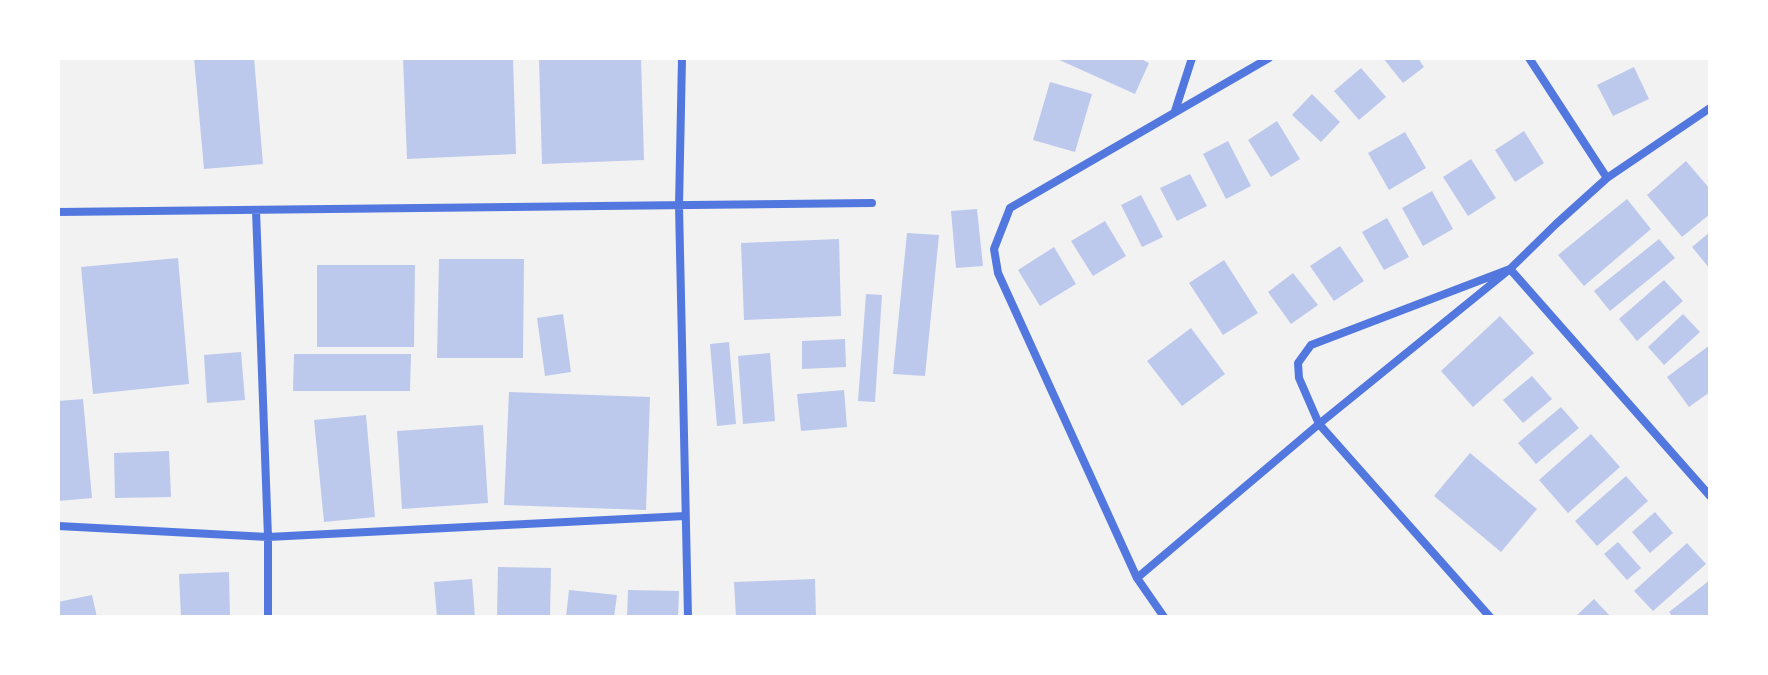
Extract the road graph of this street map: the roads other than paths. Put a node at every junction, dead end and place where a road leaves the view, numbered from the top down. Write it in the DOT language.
graph roads {
  1 [pos="682,58"];
  2 [pos="1192,58"];
  3 [pos="1269,58"];
  4 [pos="1529,58"];
  5 [pos="1709,110"];
  6 [pos="1175,112"];
  7 [pos="1607,178"];
  8 [pos="872,203"];
  9 [pos="679,206"];
  10 [pos="256,210"];
  11 [pos="58,212"];
  12 [pos="1510,269"];
  13 [pos="1319,424"];
  14 [pos="1710,496"];
  15 [pos="685,516"];
  16 [pos="58,526"];
  17 [pos="268,537"];
  18 [pos="1137,578"];
  19 [pos="268,617"];
  20 [pos="688,617"];
  21 [pos="1164,617"];
  22 [pos="1490,617"];
  1 -- 9 [label="street"];
  2 -- 6 [label="street"];
  3 -- 6 [label="street"];
  4 -- 7 [label="street"];
  5 -- 7 [label="street"];
  6 -- 18 [label="street"];
  7 -- 12 [label="street"];
  8 -- 9 [label="street"];
  9 -- 10 [label="street"];
  9 -- 15 [label="street"];
  10 -- 11 [label="street"];
  10 -- 17 [label="street"];
  12 -- 13 [label="street"];
  12 -- 13 [label="street"];
  12 -- 14 [label="street"];
  13 -- 18 [label="street"];
  13 -- 22 [label="street"];
  15 -- 17 [label="street"];
  15 -- 20 [label="street"];
  16 -- 17 [label="street"];
  17 -- 19 [label="street"];
  18 -- 21 [label="street"];
}
